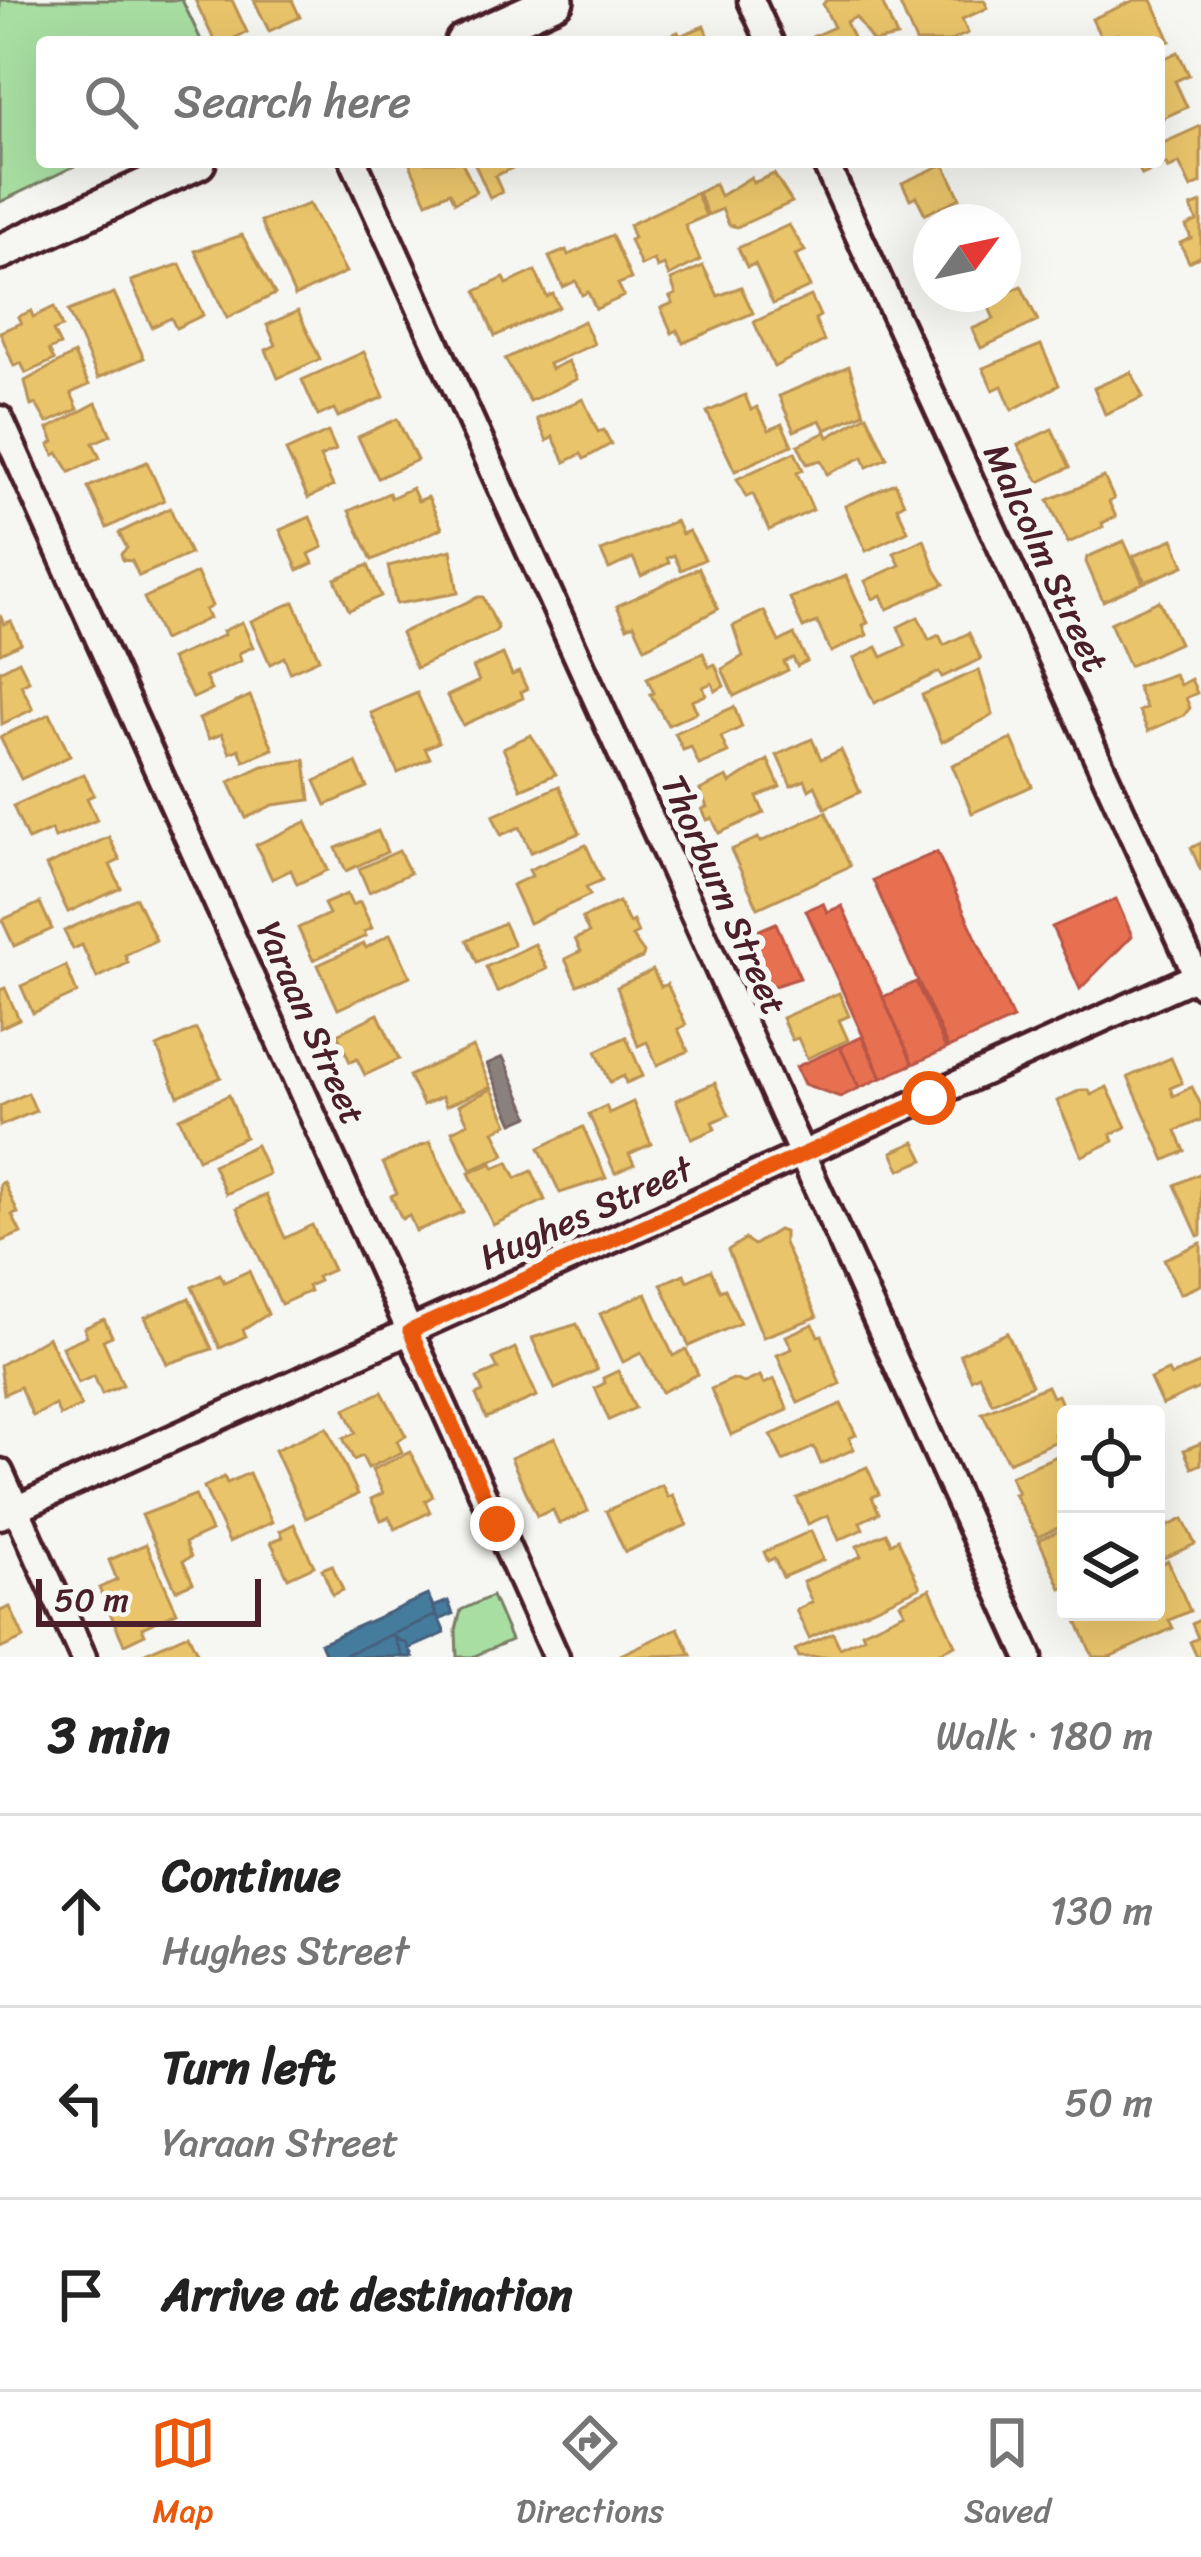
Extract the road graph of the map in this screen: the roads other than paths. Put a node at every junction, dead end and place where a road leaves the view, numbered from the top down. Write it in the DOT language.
graph roads {
  1 [pos="556,0"];
  2 [pos="751,0"];
  3 [pos="476,36"];
  4 [pos="767,36"];
  5 [pos="185,168"];
  6 [pos="357,168"];
  7 [pos="828,168"];
  8 [pos="0,252"];
  9 [pos="0,419"];
  10 [pos="1200,978"];
  11 [pos="801,1157"];
  12 [pos="410,1331"];
  13 [pos="0,1472"];
  14 [pos="8,1512"];
  15 [pos="83,1657"];
  16 [pos="556,1657"];
  17 [pos="1029,1657"];
  1 -- 3 [label="main road"];
  2 -- 4 [label="street"];
  5 -- 8 [label="main road"];
  6 -- 11 [label="street, Thorburn Street"];
  7 -- 10 [label="street, Malcolm Street"];
  9 -- 12 [label="street, Yaraan Street"];
  10 -- 11 [label="street, Hughes Street"];
  11 -- 12 [label="street, Hughes Street"];
  11 -- 17 [label="street, Thorburn Street"];
  12 -- 14 [label="street, Hughes Street"];
  12 -- 16 [label="street, Yaraan Street"];
  13 -- 14 [label="street"];
  14 -- 15 [label="street"];
}
